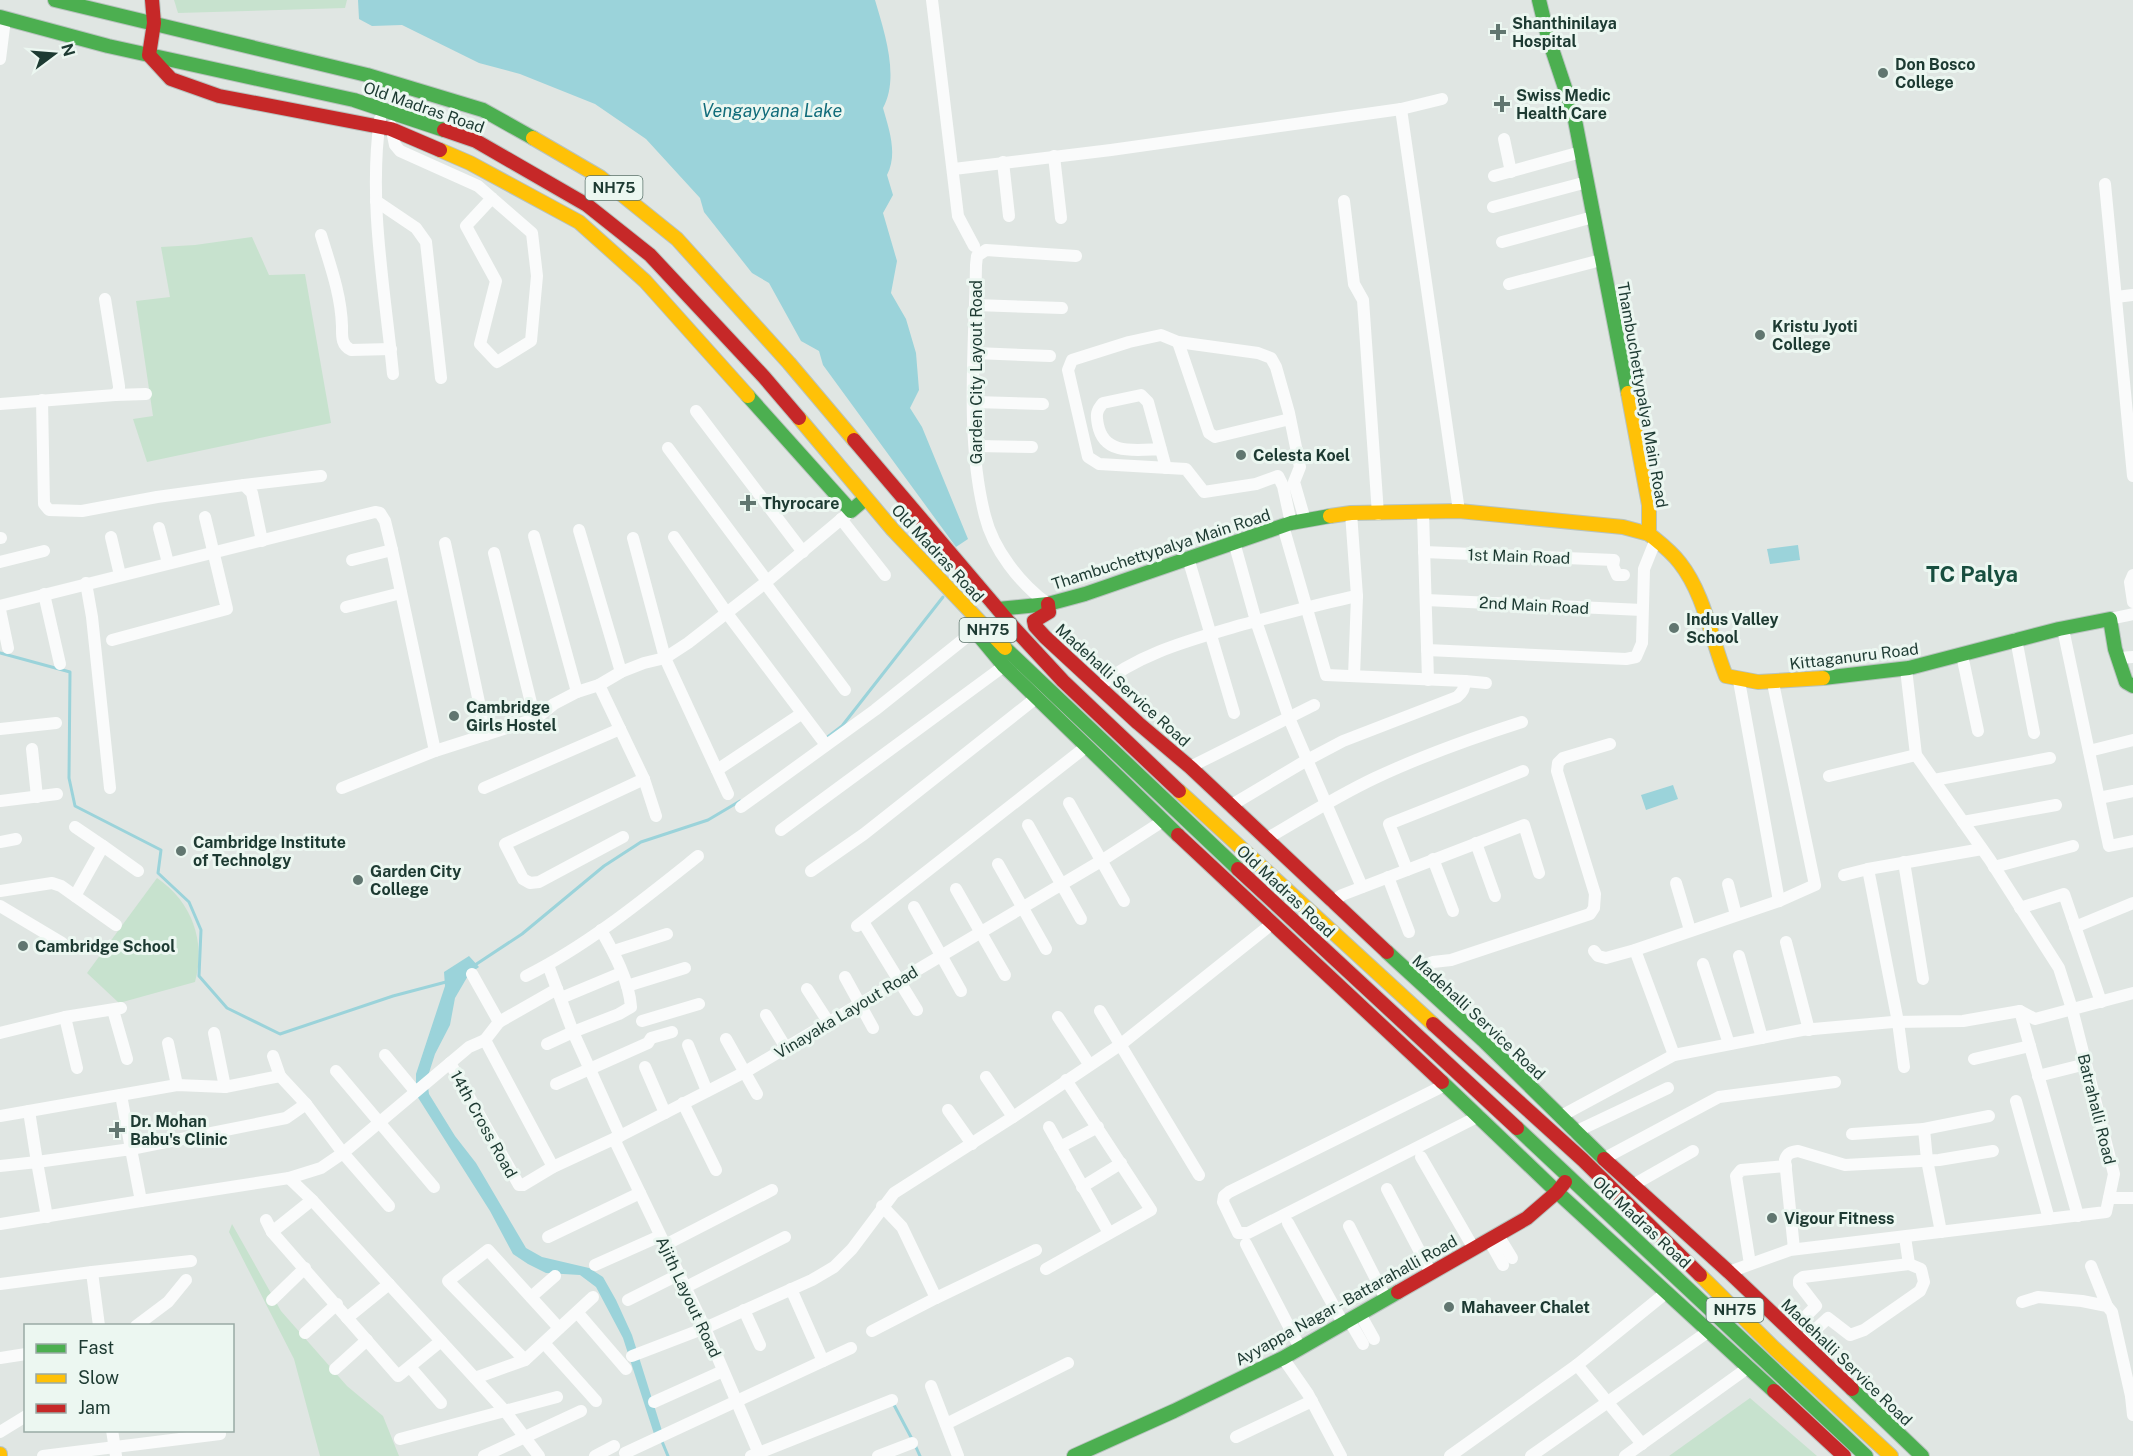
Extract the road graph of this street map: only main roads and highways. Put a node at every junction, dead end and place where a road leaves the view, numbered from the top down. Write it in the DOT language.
graph roads {
  1 [pos="55,0"];
  2 [pos="152,0"];
  3 [pos="1539,0"];
  4 [pos="2,18"];
  5 [pos="154,23"];
  6 [pos="150,55"];
  7 [pos="865,498"];
  8 [pos="1652,537"];
  9 [pos="931,570"];
  10 [pos="1048,604"];
  11 [pos="998,609"];
  12 [pos="1064,655"];
  13 [pos="1063,681"];
  14 [pos="2133,686"];
  15 [pos="1583,1160"];
  16 [pos="1569,1176"];
  17 [pos="1557,1192"];
  18 [pos="1076,1456"];
  19 [pos="1844,1456"];
  20 [pos="1866,1456"];
  21 [pos="1891,1456"];
  22 [pos="1922,1456"];
  1 -- 5 [label="main road, Old Madras Road / NH75"];
  2 -- 5 [label="main road"];
  3 -- 8 [label="main road, Thambuchettypalya Main Road"];
  4 -- 6 [label="main road, Old Madras Road / NH75"];
  5 -- 6 [label="main road"];
  5 -- 11 [label="main road, Old Madras Road / NH75"];
  6 -- 7 [label="main road, Old Madras Road / NH75"];
  6 -- 7 [label="main road"];
  7 -- 9 [label="main road, Old Madras Road / NH75"];
  8 -- 10 [label="main road, Thambuchettypalya Main Road"];
  8 -- 14 [label="main road, Kittaganuru Road"];
  9 -- 16 [label="main road, Old Madras Road / NH75"];
  9 -- 17 [label="main road"];
  10 -- 11 [label="main road, Thambuchettypalya Main Road"];
  10 -- 12 [label="main road, Madehalli Service Road"];
  11 -- 13 [label="main road, Old Madras Road / NH75"];
  12 -- 13 [label="main road"];
  12 -- 22 [label="main road, Madehalli Service Road"];
  13 -- 15 [label="main road, Old Madras Road / NH75"];
  15 -- 16 [label="main road, Ayyappa Nagar - Battarahalli Road"];
  15 -- 21 [label="main road, Old Madras Road / NH75"];
  16 -- 17 [label="main road, Ayyappa Nagar - Battarahalli Road"];
  16 -- 20 [label="main road, Old Madras Road / NH75"];
  17 -- 18 [label="main road, Ayyappa Nagar - Battarahalli Road"];
  17 -- 19 [label="main road"];
}
